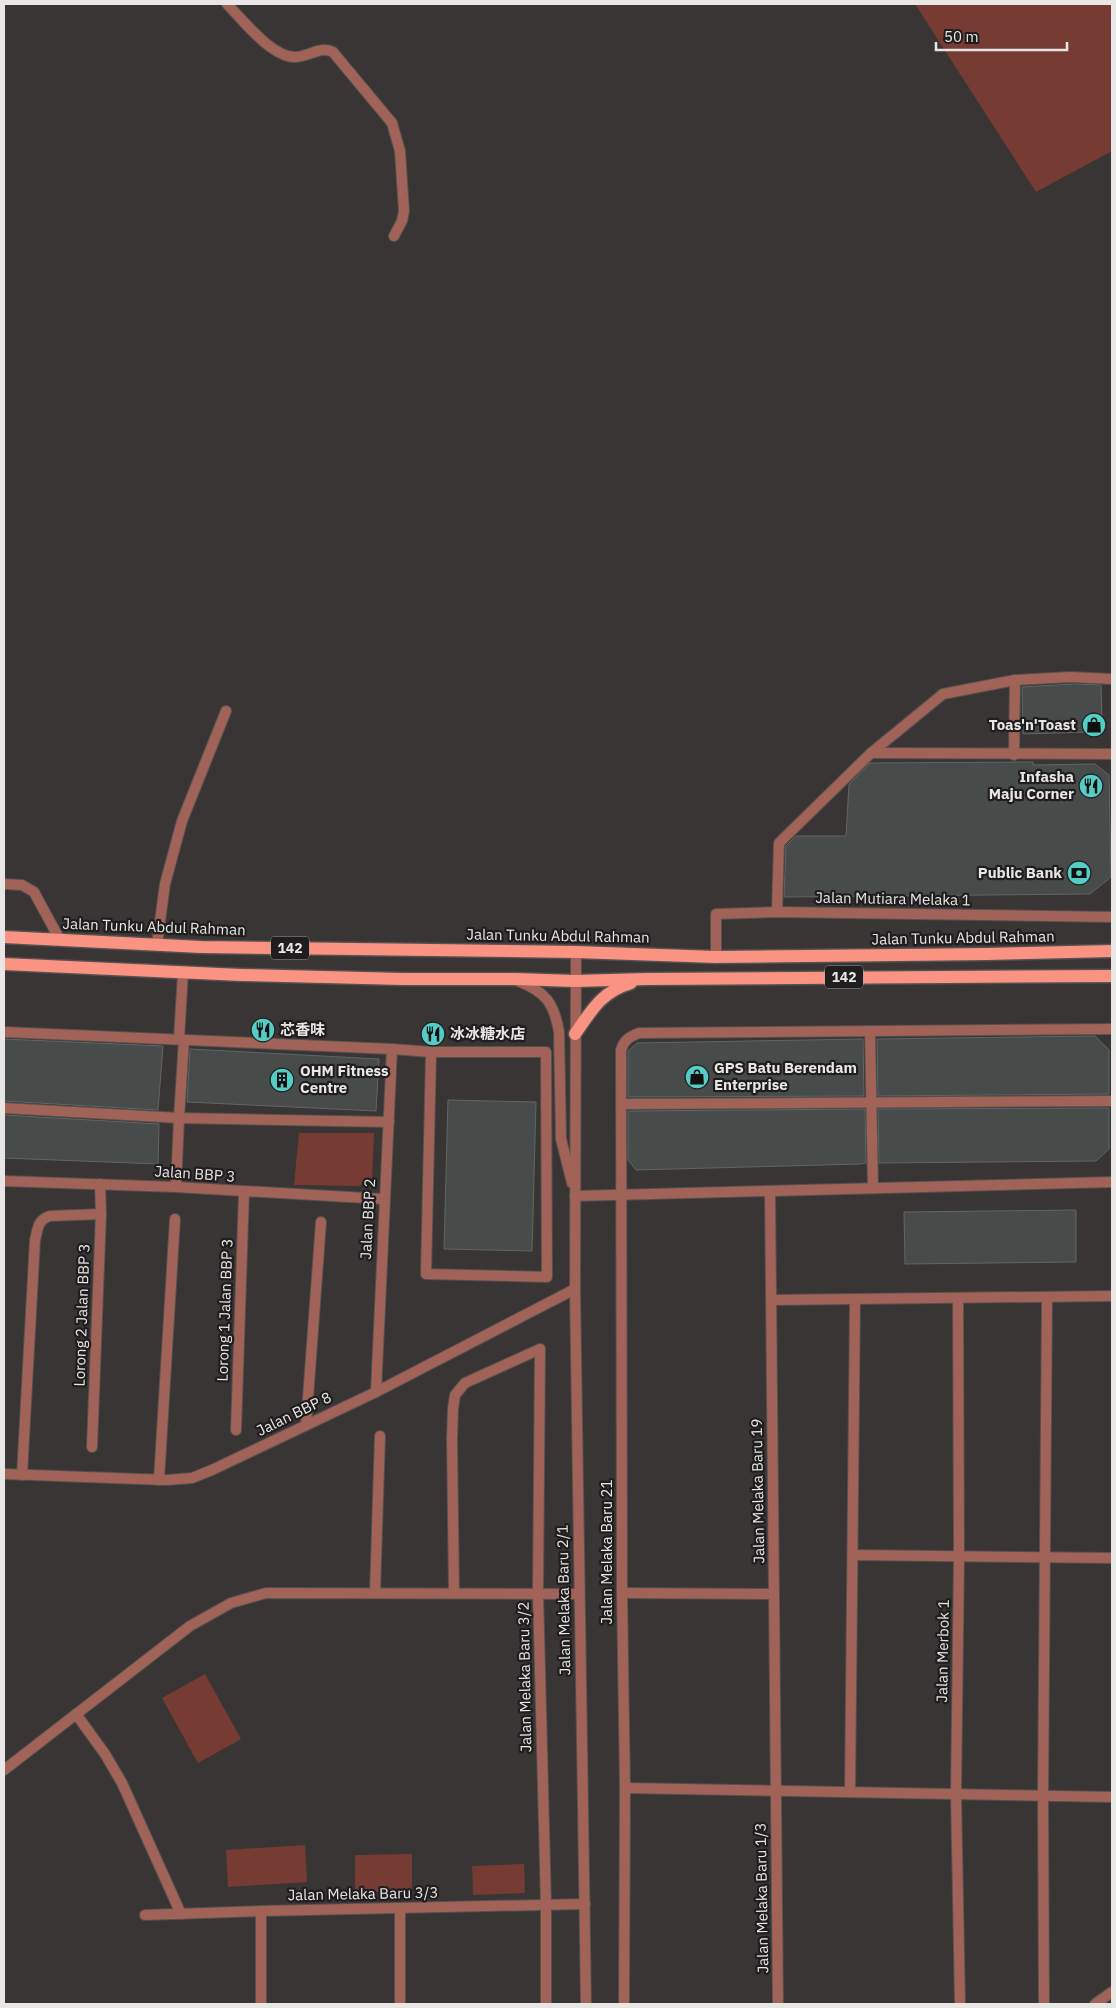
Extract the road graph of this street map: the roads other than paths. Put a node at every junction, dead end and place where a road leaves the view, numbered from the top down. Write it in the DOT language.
graph roads {
  1 [pos="227,4"];
  2 [pos="394,236"];
  3 [pos="1112,679"];
  4 [pos="1015,680"];
  5 [pos="226,711"];
  6 [pos="871,753"];
  7 [pos="1112,754"];
  8 [pos="1014,755"];
  9 [pos="4,884"];
  10 [pos="778,912"];
  11 [pos="1112,917"];
  12 [pos="4,937"];
  13 [pos="60,940"];
  14 [pos="157,944"];
  15 [pos="1112,951"];
  16 [pos="576,952"];
  17 [pos="716,957"];
  18 [pos="4,964"];
  19 [pos="183,972"];
  20 [pos="1112,976"];
  21 [pos="515,979"];
  22 [pos="646,979"];
  23 [pos="575,982"];
  24 [pos="1112,1029"];
  25 [pos="870,1031"];
  26 [pos="4,1032"];
  27 [pos="575,1034"];
  28 [pos="182,1040"];
  29 [pos="392,1049"];
  30 [pos="431,1052"];
  31 [pos="1112,1101"];
  32 [pos="871,1102"];
  33 [pos="622,1104"];
  34 [pos="4,1108"];
  35 [pos="179,1118"];
  36 [pos="389,1122"];
  37 [pos="4,1180"];
  38 [pos="1112,1182"];
  39 [pos="100,1184"];
  40 [pos="176,1188"];
  41 [pos="873,1188"];
  42 [pos="770,1191"];
  43 [pos="244,1192"];
  44 [pos="620,1195"];
  45 [pos="575,1196"];
  46 [pos="384,1199"];
  47 [pos="101,1214"];
  48 [pos="175,1219"];
  49 [pos="320,1222"];
  50 [pos="575,1289"];
  51 [pos="1112,1296"];
  52 [pos="1047,1297"];
  53 [pos="958,1298"];
  54 [pos="855,1299"];
  55 [pos="771,1300"];
  56 [pos="376,1392"];
  57 [pos="306,1425"];
  58 [pos="236,1430"];
  59 [pos="380,1436"];
  60 [pos="92,1447"];
  61 [pos="4,1474"];
  62 [pos="22,1475"];
  63 [pos="159,1480"];
  64 [pos="852,1554"];
  65 [pos="960,1556"];
  66 [pos="1044,1557"];
  67 [pos="1112,1558"];
  68 [pos="454,1592"];
  69 [pos="375,1593"];
  70 [pos="538,1593"];
  71 [pos="622,1593"];
  72 [pos="579,1594"];
  73 [pos="774,1594"];
  74 [pos="76,1714"];
  75 [pos="4,1770"];
  76 [pos="625,1788"];
  77 [pos="776,1791"];
  78 [pos="850,1792"];
  79 [pos="956,1794"];
  80 [pos="1043,1795"];
  81 [pos="1112,1797"];
  82 [pos="546,1904"];
  83 [pos="586,1904"];
  84 [pos="400,1908"];
  85 [pos="261,1911"];
  86 [pos="181,1914"];
  87 [pos="145,1915"];
  88 [pos="1112,1992"];
  89 [pos="260,2004"];
  90 [pos="400,2004"];
  91 [pos="546,2004"];
  92 [pos="586,2004"];
  93 [pos="624,2004"];
  94 [pos="778,2004"];
  95 [pos="960,2004"];
  96 [pos="1044,2004"];
  97 [pos="1095,2004"];
  1 -- 2 [label="street"];
  3 -- 4 [label="street"];
  4 -- 6 [label="street"];
  4 -- 8 [label="street"];
  5 -- 14 [label="street"];
  6 -- 8 [label="street"];
  6 -- 10 [label="street"];
  7 -- 8 [label="street"];
  9 -- 13 [label="street"];
  10 -- 11 [label="street, Jalan Mutiara Melaka 1"];
  10 -- 17 [label="street, Jalan Mutiara Melaka 1"];
  12 -- 13 [label="main road, Jalan Tunku Abdul Rahman / 142"];
  13 -- 14 [label="main road, Jalan Tunku Abdul Rahman / 142"];
  14 -- 16 [label="main road, Jalan Tunku Abdul Rahman / 142"];
  15 -- 17 [label="main road, Jalan Tunku Abdul Rahman / 142"];
  16 -- 17 [label="main road, Jalan Tunku Abdul Rahman / 142"];
  16 -- 23 [label="street"];
  18 -- 19 [label="main road, 142"];
  19 -- 21 [label="main road, 142"];
  19 -- 28 [label="street"];
  20 -- 22 [label="main road, 142"];
  21 -- 23 [label="main road, 142"];
  21 -- 45 [label="street"];
  22 -- 23 [label="main road, 142"];
  22 -- 27 [label="main road"];
  23 -- 27 [label="street"];
  24 -- 25 [label="street, Jalan Melaka Baru 21"];
  25 -- 32 [label="street"];
  25 -- 33 [label="street, Jalan Melaka Baru 21"];
  26 -- 28 [label="street"];
  27 -- 45 [label="street"];
  28 -- 29 [label="street"];
  28 -- 35 [label="street"];
  29 -- 30 [label="street"];
  29 -- 36 [label="street, Jalan BBP 2"];
  30 -- 30 [label="street"];
  31 -- 32 [label="street"];
  32 -- 33 [label="street"];
  32 -- 41 [label="street"];
  33 -- 44 [label="street, Jalan Melaka Baru 21"];
  34 -- 35 [label="street"];
  35 -- 36 [label="street"];
  35 -- 40 [label="street"];
  36 -- 46 [label="street, Jalan BBP 2"];
  37 -- 39 [label="street, Jalan BBP 3"];
  38 -- 41 [label="street"];
  39 -- 40 [label="street, Jalan BBP 3"];
  39 -- 47 [label="street, Lorong 2 Jalan BBP 3"];
  40 -- 43 [label="street, Jalan BBP 3"];
  41 -- 42 [label="street"];
  42 -- 44 [label="street"];
  42 -- 55 [label="street, Jalan Melaka Baru 19"];
  43 -- 46 [label="street, Jalan BBP 3"];
  43 -- 58 [label="street, Lorong 1 Jalan BBP 3"];
  44 -- 45 [label="street"];
  44 -- 71 [label="street, Jalan Melaka Baru 21"];
  45 -- 50 [label="street, Jalan Melaka Baru 2/1"];
  46 -- 56 [label="street, Jalan BBP 2"];
  47 -- 60 [label="street, Lorong 2 Jalan BBP 3"];
  47 -- 62 [label="street"];
  48 -- 63 [label="street"];
  49 -- 57 [label="street"];
  50 -- 56 [label="street, Jalan BBP 8"];
  50 -- 72 [label="street, Jalan Melaka Baru 2/1"];
  51 -- 52 [label="street"];
  52 -- 53 [label="street"];
  52 -- 66 [label="street"];
  53 -- 54 [label="street"];
  53 -- 65 [label="street, Jalan Merbok 1"];
  54 -- 55 [label="street"];
  54 -- 64 [label="street"];
  55 -- 73 [label="street, Jalan Melaka Baru 19"];
  56 -- 57 [label="street, Jalan BBP 8"];
  57 -- 63 [label="street, Jalan BBP 8"];
  59 -- 69 [label="street"];
  61 -- 62 [label="street, Jalan BBP 8"];
  62 -- 63 [label="street, Jalan BBP 8"];
  64 -- 65 [label="street"];
  64 -- 78 [label="street"];
  65 -- 66 [label="street"];
  65 -- 79 [label="street, Jalan Merbok 1"];
  66 -- 67 [label="street"];
  66 -- 80 [label="street"];
  68 -- 69 [label="street"];
  68 -- 70 [label="street"];
  68 -- 70 [label="street, Jalan Melaka Baru 3/2"];
  69 -- 74 [label="street"];
  70 -- 72 [label="street"];
  70 -- 82 [label="street, Jalan Melaka Baru 3/2"];
  71 -- 73 [label="street"];
  71 -- 76 [label="street, Jalan Melaka Baru 21"];
  72 -- 83 [label="street, Jalan Melaka Baru 2/1"];
  73 -- 77 [label="street, Jalan Melaka Baru 19"];
  74 -- 75 [label="street"];
  74 -- 86 [label="street"];
  76 -- 77 [label="street"];
  76 -- 93 [label="street, Jalan Melaka Baru 21"];
  77 -- 78 [label="street"];
  77 -- 94 [label="street, Jalan Melaka Baru 1/3"];
  78 -- 79 [label="street"];
  79 -- 80 [label="street"];
  79 -- 95 [label="street, Jalan Merbok 1"];
  80 -- 81 [label="street"];
  80 -- 96 [label="street"];
  82 -- 83 [label="street, Jalan Melaka Baru 3/3"];
  82 -- 84 [label="street, Jalan Melaka Baru 3/3"];
  82 -- 91 [label="street, Jalan Melaka Baru 3/2"];
  83 -- 92 [label="street, Jalan Melaka Baru 2/1"];
  84 -- 85 [label="street, Jalan Melaka Baru 3/3"];
  84 -- 90 [label="street"];
  85 -- 86 [label="street, Jalan Melaka Baru 3/3"];
  85 -- 89 [label="street"];
  86 -- 87 [label="street, Jalan Melaka Baru 3/3"];
  88 -- 97 [label="street"];
}
